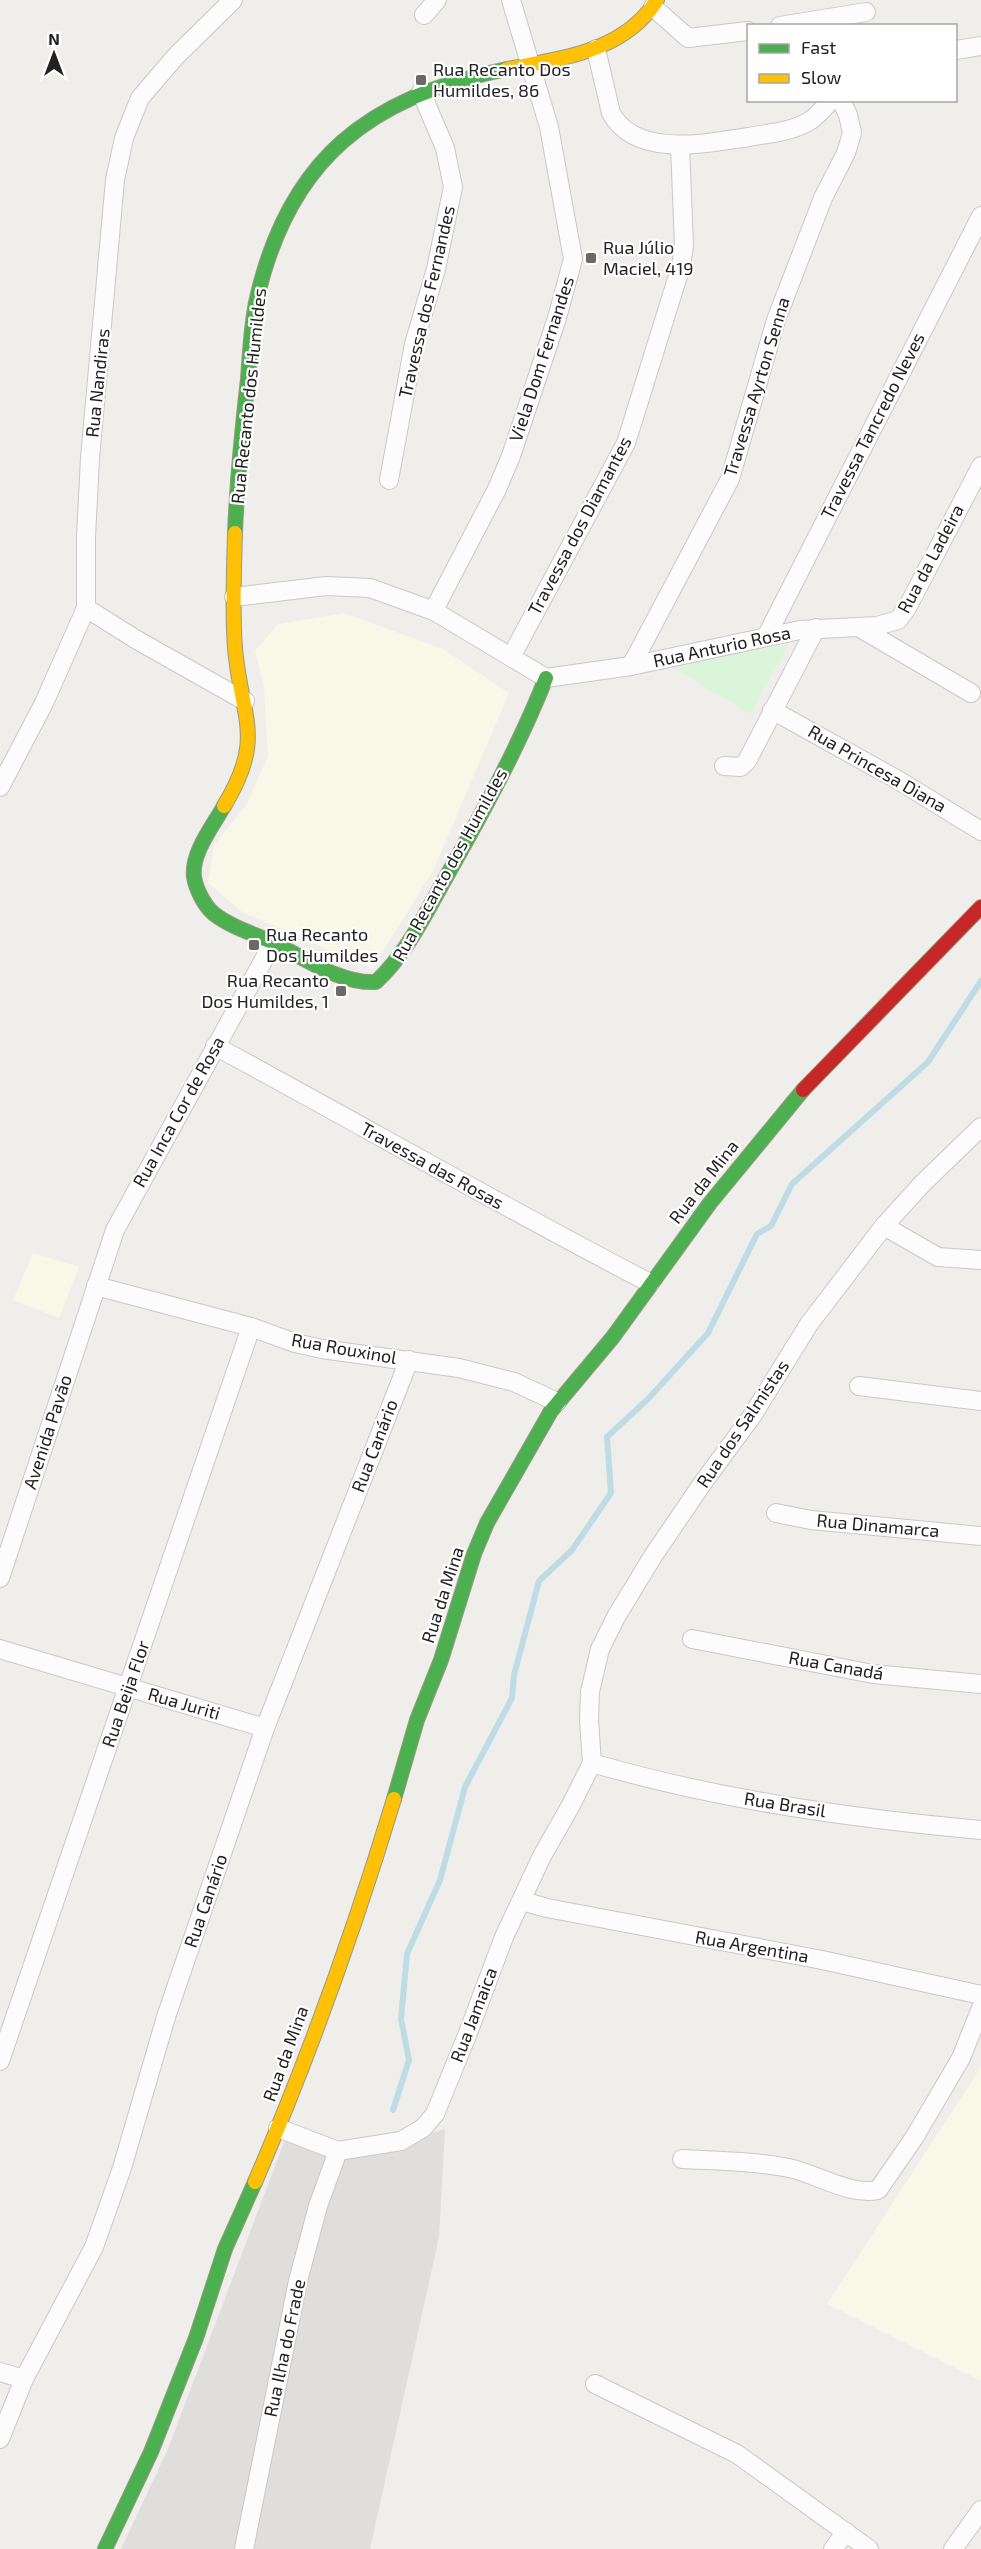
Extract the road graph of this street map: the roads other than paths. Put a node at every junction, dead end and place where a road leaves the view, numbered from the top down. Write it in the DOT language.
graph roads {
  1 [pos="233,0"];
  2 [pos="437,0"];
  3 [pos="511,0"];
  4 [pos="655,3"];
  5 [pos="866,12"];
  6 [pos="424,15"];
  7 [pos="792,24"];
  8 [pos="747,31"];
  9 [pos="981,46"];
  10 [pos="596,49"];
  11 [pos="957,50"];
  12 [pos="531,65"];
  13 [pos="421,92"];
  14 [pos="829,102"];
  15 [pos="842,102"];
  16 [pos="680,146"];
  17 [pos="981,216"];
  18 [pos="981,466"];
  19 [pos="389,480"];
  20 [pos="234,597"];
  21 [pos="437,604"];
  22 [pos="86,608"];
  23 [pos="898,620"];
  24 [pos="816,628"];
  25 [pos="860,628"];
  26 [pos="766,637"];
  27 [pos="511,657"];
  28 [pos="631,666"];
  29 [pos="546,678"];
  30 [pos="971,693"];
  31 [pos="245,701"];
  32 [pos="772,710"];
  33 [pos="724,766"];
  34 [pos="0,787"];
  35 [pos="981,831"];
  36 [pos="981,907"];
  37 [pos="273,943"];
  38 [pos="215,1046"];
  39 [pos="981,1127"];
  40 [pos="884,1226"];
  41 [pos="981,1260"];
  42 [pos="650,1283"];
  43 [pos="96,1286"];
  44 [pos="251,1327"];
  45 [pos="409,1360"];
  46 [pos="859,1386"];
  47 [pos="981,1401"];
  48 [pos="558,1402"];
  49 [pos="776,1513"];
  50 [pos="981,1536"];
  51 [pos="0,1578"];
  52 [pos="692,1639"];
  53 [pos="0,1649"];
  54 [pos="981,1684"];
  55 [pos="128,1688"];
  56 [pos="266,1728"];
  57 [pos="592,1763"];
  58 [pos="981,1830"];
  59 [pos="522,1901"];
  60 [pos="981,1995"];
  61 [pos="981,2008"];
  62 [pos="0,2061"];
  63 [pos="278,2128"];
  64 [pos="338,2151"];
  65 [pos="682,2159"];
  66 [pos="0,2372"];
  67 [pos="24,2379"];
  68 [pos="596,2384"];
  69 [pos="0,2439"];
  70 [pos="981,2510"];
  71 [pos="846,2532"];
  72 [pos="105,2549"];
  73 [pos="244,2549"];
  74 [pos="833,2549"];
  75 [pos="869,2549"];
  76 [pos="953,2549"];
  1 -- 22 [label="street, Rua Nandiras"];
  2 -- 6 [label="street"];
  3 -- 12 [label="street, Viela Dom Fernandes"];
  4 -- 8 [label="street"];
  4 -- 10 [label="street, Rua Recanto dos Humildes"];
  5 -- 7 [label="street"];
  9 -- 11 [label="street"];
  10 -- 12 [label="street, Rua Recanto dos Humildes"];
  10 -- 16 [label="street"];
  12 -- 13 [label="street, Rua Recanto dos Humildes"];
  12 -- 21 [label="street, Viela Dom Fernandes"];
  13 -- 19 [label="street, Travessa dos Fernandes"];
  13 -- 20 [label="street, Rua Recanto dos Humildes"];
  14 -- 16 [label="street"];
  15 -- 28 [label="street, Travessa Ayrton Senna"];
  16 -- 27 [label="street, Travessa dos Diamantes"];
  17 -- 26 [label="street, Travessa Tancredo Neves"];
  18 -- 23 [label="street, Rua da Ladeira"];
  20 -- 27 [label="street"];
  20 -- 31 [label="street, Rua Recanto dos Humildes"];
  22 -- 31 [label="street"];
  22 -- 34 [label="street, Rua Nandiras"];
  23 -- 25 [label="street, Rua Anturio Rosa"];
  24 -- 25 [label="street, Rua Anturio Rosa"];
  24 -- 26 [label="street, Rua Anturio Rosa"];
  24 -- 32 [label="street"];
  25 -- 30 [label="street"];
  26 -- 28 [label="street, Rua Anturio Rosa"];
  27 -- 29 [label="street"];
  28 -- 29 [label="street, Rua Anturio Rosa"];
  29 -- 37 [label="street, Rua Recanto dos Humildes"];
  31 -- 37 [label="street, Rua Recanto dos Humildes"];
  32 -- 33 [label="street"];
  32 -- 35 [label="street, Rua Princesa Diana"];
  36 -- 42 [label="street, Rua da Mina"];
  37 -- 38 [label="street, Rua Inca Cor de Rosa"];
  38 -- 42 [label="street, Travessa das Rosas"];
  38 -- 43 [label="street, Rua Inca Cor de Rosa"];
  39 -- 40 [label="street, Rua dos Salmistas"];
  40 -- 41 [label="street"];
  40 -- 57 [label="street, Rua dos Salmistas"];
  42 -- 48 [label="street, Rua da Mina"];
  43 -- 44 [label="street, Rua Rouxinol"];
  43 -- 51 [label="street, Avenida Pavão"];
  44 -- 45 [label="street, Rua Rouxinol"];
  44 -- 55 [label="street, Rua Beija Flor"];
  45 -- 48 [label="street, Rua Rouxinol"];
  45 -- 56 [label="street, Rua Canário"];
  46 -- 47 [label="street"];
  48 -- 63 [label="street, Rua da Mina"];
  49 -- 50 [label="street, Rua Dinamarca"];
  52 -- 54 [label="street, Rua Canadá"];
  53 -- 55 [label="street, Rua Juriti"];
  55 -- 56 [label="street, Rua Juriti"];
  55 -- 62 [label="street, Rua Beija Flor"];
  56 -- 67 [label="street, Rua Canário"];
  57 -- 58 [label="street, Rua Brasil"];
  57 -- 59 [label="street, Rua Jamaica"];
  59 -- 60 [label="street, Rua Argentina"];
  59 -- 64 [label="street, Rua Jamaica"];
  61 -- 65 [label="street"];
  63 -- 64 [label="street, Rua Jamaica"];
  63 -- 72 [label="street, Rua da Mina"];
  64 -- 73 [label="street, Rua Ilha do Frade"];
  66 -- 67 [label="street"];
  67 -- 69 [label="street, Rua Canário"];
  68 -- 71 [label="street"];
  70 -- 76 [label="street"];
  71 -- 74 [label="street"];
  71 -- 75 [label="street"];
}
